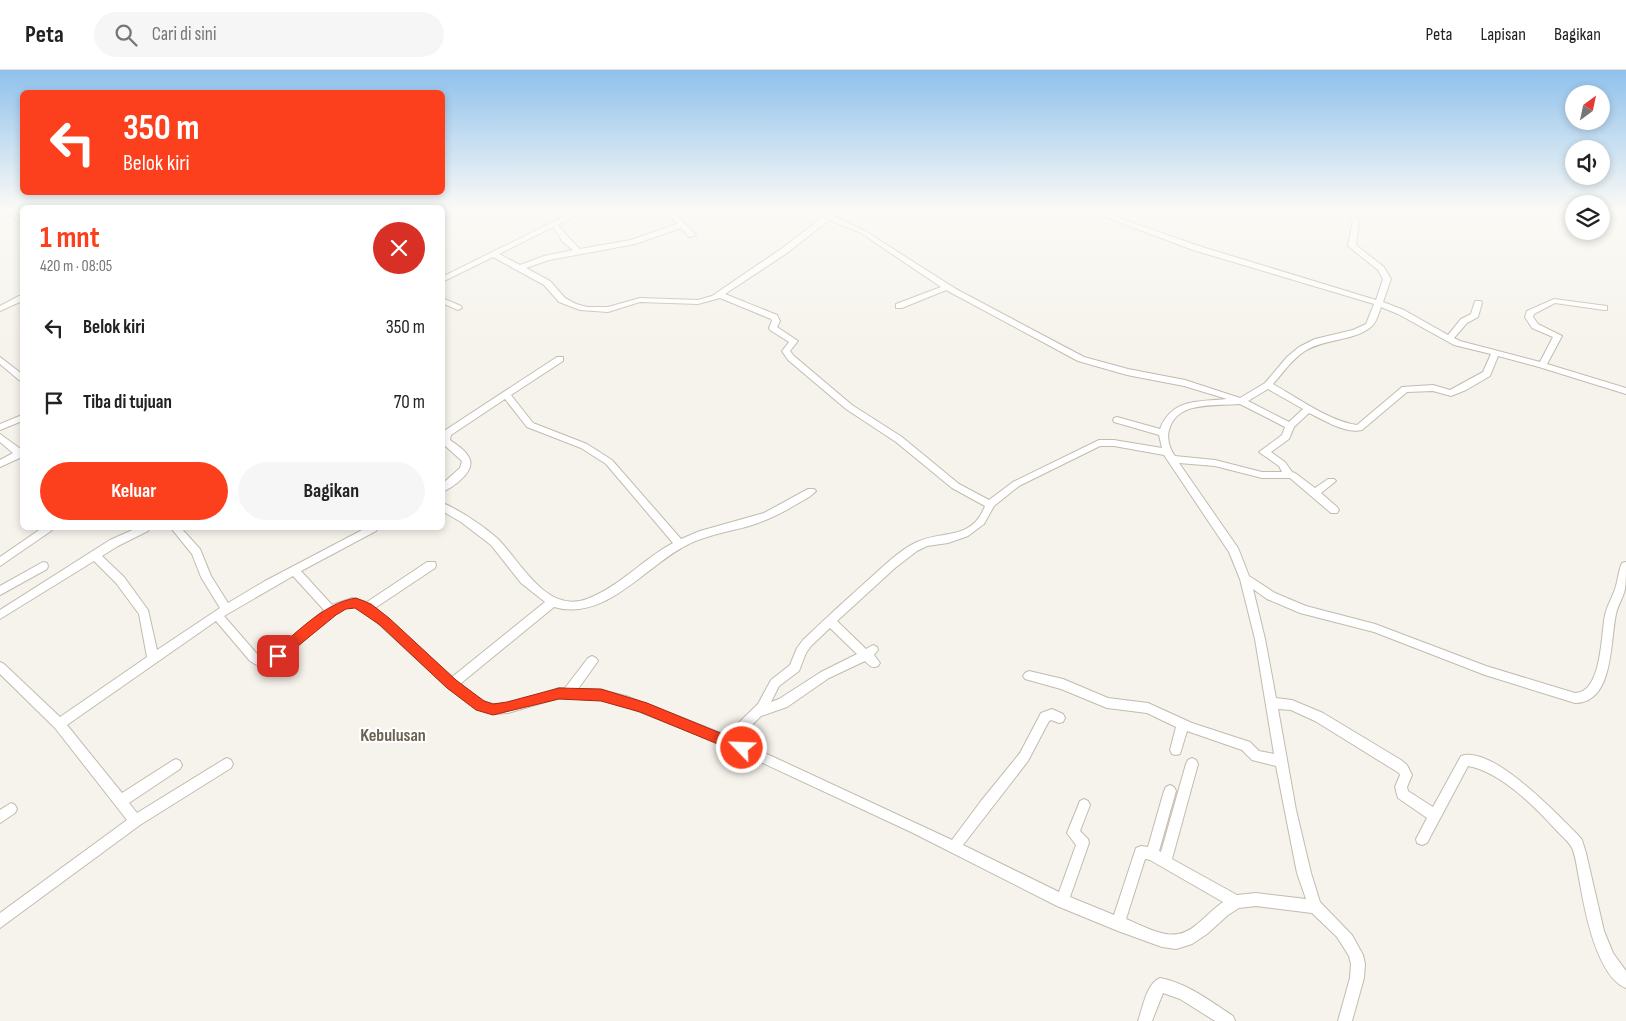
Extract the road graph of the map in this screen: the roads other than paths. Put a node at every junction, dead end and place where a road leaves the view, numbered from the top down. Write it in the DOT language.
graph roads {
  1 [pos="493,254"];
  2 [pos="566,254"];
  3 [pos="779,254"];
  4 [pos="898,254"];
  5 [pos="1217,254"];
  6 [pos="1363,254"];
  7 [pos="520,268"];
  8 [pos="445,278"];
  9 [pos="947,288"];
  10 [pos="720,295"];
  11 [pos="20,299"];
  12 [pos="445,302"];
  13 [pos="1378,303"];
  14 [pos="1478,303"];
  15 [pos="899,306"];
  16 [pos="458,308"];
  17 [pos="1604,308"];
  18 [pos="0,309"];
  19 [pos="1449,339"];
  20 [pos="1495,354"];
  21 [pos="560,359"];
  22 [pos="0,360"];
  23 [pos="1542,365"];
  24 [pos="20,376"];
  25 [pos="1268,386"];
  26 [pos="1626,391"];
  27 [pos="506,394"];
  28 [pos="1241,401"];
  29 [pos="1309,408"];
  30 [pos="20,419"];
  31 [pos="1117,420"];
  32 [pos="1290,426"];
  33 [pos="0,427"];
  34 [pos="1163,433"];
  35 [pos="0,437"];
  36 [pos="445,437"];
  37 [pos="445,437"];
  38 [pos="20,452"];
  39 [pos="20,454"];
  40 [pos="1169,456"];
  41 [pos="0,464"];
  42 [pos="1289,475"];
  43 [pos="1331,481"];
  44 [pos="445,487"];
  45 [pos="811,491"];
  46 [pos="1315,492"];
  47 [pos="990,504"];
  48 [pos="445,508"];
  49 [pos="1334,510"];
  50 [pos="45,530"];
  51 [pos="141,530"];
  52 [pos="178,530"];
  53 [pos="369,530"];
  54 [pos="679,543"];
  55 [pos="95,555"];
  56 [pos="0,562"];
  57 [pos="431,564"];
  58 [pos="43,566"];
  59 [pos="1626,566"];
  60 [pos="296,571"];
  61 [pos="1244,580"];
  62 [pos="0,591"];
  63 [pos="552,602"];
  64 [pos="366,608"];
  65 [pos="222,612"];
  66 [pos="332,612"];
  67 [pos="0,615"];
  68 [pos="830,621"];
  69 [pos="153,658"];
  70 [pos="592,661"];
  71 [pos="0,667"];
  72 [pos="1028,676"];
  73 [pos="452,684"];
  74 [pos="568,693"];
  75 [pos="1271,703"];
  76 [pos="758,713"];
  77 [pos="1059,718"];
  78 [pos="59,724"];
  79 [pos="1183,724"];
  80 [pos="728,741"];
  81 [pos="1176,750"];
  82 [pos="1281,761"];
  83 [pos="227,764"];
  84 [pos="1192,764"];
  85 [pos="176,765"];
  86 [pos="1170,791"];
  87 [pos="121,801"];
  88 [pos="1084,805"];
  89 [pos="11,809"];
  90 [pos="1435,816"];
  91 [pos="0,817"];
  92 [pos="136,821"];
  93 [pos="1422,839"];
  94 [pos="954,847"];
  95 [pos="1152,854"];
  96 [pos="1165,862"];
  97 [pos="1062,901"];
  98 [pos="1236,902"];
  99 [pos="1315,906"];
  100 [pos="0,921"];
  101 [pos="1118,924"];
  102 [pos="1626,981"];
  103 [pos="1145,1021"];
  104 [pos="1228,1021"];
  105 [pos="1345,1021"];
  1 -- 7 [label="street"];
  1 -- 8 [label="street"];
  2 -- 7 [label="street"];
  3 -- 10 [label="street"];
  4 -- 9 [label="street"];
  5 -- 13 [label="street"];
  6 -- 13 [label="street"];
  7 -- 10 [label="street"];
  9 -- 15 [label="street"];
  9 -- 28 [label="street"];
  10 -- 47 [label="street"];
  11 -- 18 [label="street"];
  12 -- 16 [label="street"];
  13 -- 19 [label="street"];
  13 -- 25 [label="street"];
  14 -- 19 [label="street"];
  17 -- 23 [label="street"];
  19 -- 20 [label="street"];
  20 -- 23 [label="street"];
  20 -- 29 [label="street"];
  21 -- 27 [label="street"];
  22 -- 24 [label="street"];
  23 -- 26 [label="street"];
  25 -- 28 [label="street"];
  25 -- 29 [label="street"];
  27 -- 36 [label="street"];
  27 -- 54 [label="street"];
  28 -- 32 [label="street"];
  28 -- 34 [label="street"];
  29 -- 32 [label="street"];
  30 -- 33 [label="street"];
  31 -- 34 [label="street"];
  32 -- 42 [label="street"];
  34 -- 40 [label="street"];
  35 -- 38 [label="street"];
  37 -- 44 [label="street"];
  39 -- 41 [label="street"];
  40 -- 42 [label="street"];
  40 -- 47 [label="street"];
  40 -- 61 [label="street"];
  42 -- 46 [label="street"];
  43 -- 46 [label="street"];
  45 -- 54 [label="street"];
  46 -- 49 [label="street"];
  47 -- 68 [label="street"];
  48 -- 63 [label="street"];
  50 -- 56 [label="street"];
  51 -- 55 [label="street"];
  52 -- 65 [label="street"];
  53 -- 60 [label="street"];
  54 -- 63 [label="street"];
  55 -- 67 [label="street"];
  55 -- 69 [label="street"];
  57 -- 64 [label="street"];
  58 -- 62 [label="street"];
  59 -- 61 [label="street"];
  60 -- 65 [label="street"];
  60 -- 66 [label="street"];
  61 -- 75 [label="street"];
  63 -- 73 [label="street"];
  64 -- 66 [label="street"];
  64 -- 73 [label="street"];
  65 -- 66 [label="street"];
  65 -- 69 [label="street"];
  68 -- 76 [label="street"];
  68 -- 76 [label="street"];
  69 -- 78 [label="street"];
  70 -- 74 [label="street"];
  71 -- 78 [label="street"];
  72 -- 79 [label="street"];
  73 -- 74 [label="street"];
  74 -- 80 [label="street"];
  75 -- 82 [label="street"];
  75 -- 90 [label="street"];
  76 -- 80 [label="street"];
  77 -- 94 [label="street"];
  78 -- 87 [label="street"];
  79 -- 81 [label="street"];
  79 -- 82 [label="street"];
  80 -- 94 [label="street"];
  82 -- 99 [label="street"];
  83 -- 92 [label="street"];
  84 -- 96 [label="street"];
  85 -- 87 [label="street"];
  86 -- 95 [label="street"];
  87 -- 92 [label="street"];
  88 -- 97 [label="street"];
  89 -- 91 [label="street"];
  90 -- 93 [label="street"];
  90 -- 102 [label="street"];
  92 -- 100 [label="street"];
  94 -- 97 [label="street"];
  95 -- 96 [label="street"];
  95 -- 101 [label="street"];
  96 -- 98 [label="street"];
  97 -- 101 [label="street"];
  98 -- 99 [label="street"];
  98 -- 101 [label="street"];
  99 -- 105 [label="street"];
  103 -- 104 [label="street"];
}
